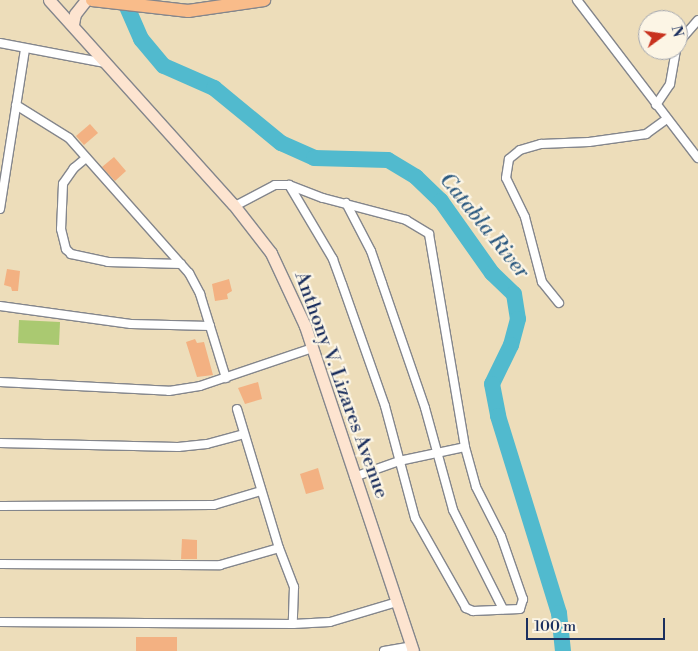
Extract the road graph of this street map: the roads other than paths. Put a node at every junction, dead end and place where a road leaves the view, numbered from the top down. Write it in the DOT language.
graph roads {
  1 [pos="49,0"];
  2 [pos="86,0"];
  3 [pos="264,0"];
  4 [pos="577,0"];
  5 [pos="98,1"];
  6 [pos="698,20"];
  7 [pos="73,24"];
  8 [pos="688,32"];
  9 [pos="0,44"];
  10 [pos="25,49"];
  11 [pos="674,60"];
  12 [pos="105,63"];
  13 [pos="16,105"];
  14 [pos="656,105"];
  15 [pos="667,119"];
  16 [pos="86,158"];
  17 [pos="698,158"];
  18 [pos="290,185"];
  19 [pos="346,203"];
  20 [pos="235,206"];
  21 [pos="0,209"];
  22 [pos="182,264"];
  23 [pos="559,302"];
  24 [pos="0,306"];
  25 [pos="210,326"];
  26 [pos="312,348"];
  27 [pos="226,378"];
  28 [pos="0,382"];
  29 [pos="237,409"];
  30 [pos="244,434"];
  31 [pos="0,443"];
  32 [pos="465,447"];
  33 [pos="435,452"];
  34 [pos="399,462"];
  35 [pos="354,477"];
  36 [pos="261,491"];
  37 [pos="0,506"];
  38 [pos="279,548"];
  39 [pos="0,564"];
  40 [pos="397,602"];
  41 [pos="503,609"];
  42 [pos="0,622"];
  43 [pos="293,624"];
  44 [pos="412,648"];
  45 [pos="384,651"];
  1 -- 7 [label="main road, Anthony V. Lizares Avenue"];
  2 -- 7 [label="main road"];
  3 -- 5 [label="main road"];
  4 -- 14 [label="street"];
  6 -- 8 [label="street"];
  7 -- 12 [label="main road, Anthony V. Lizares Avenue"];
  9 -- 10 [label="street"];
  10 -- 12 [label="street"];
  10 -- 13 [label="street"];
  11 -- 14 [label="street"];
  12 -- 20 [label="main road, Anthony V. Lizares Avenue"];
  13 -- 16 [label="street"];
  13 -- 21 [label="street"];
  14 -- 15 [label="street"];
  15 -- 17 [label="street"];
  15 -- 23 [label="street"];
  16 -- 22 [label="street"];
  16 -- 22 [label="street"];
  18 -- 19 [label="street"];
  18 -- 20 [label="street"];
  18 -- 34 [label="street"];
  19 -- 32 [label="street"];
  19 -- 33 [label="street"];
  20 -- 26 [label="main road, Anthony V. Lizares Avenue"];
  22 -- 25 [label="street"];
  24 -- 25 [label="street"];
  25 -- 27 [label="street"];
  26 -- 27 [label="street"];
  26 -- 35 [label="main road, Anthony V. Lizares Avenue"];
  27 -- 28 [label="street"];
  29 -- 30 [label="street"];
  30 -- 31 [label="street"];
  30 -- 36 [label="street"];
  32 -- 33 [label="street"];
  32 -- 41 [label="street"];
  33 -- 34 [label="street"];
  33 -- 41 [label="street"];
  34 -- 35 [label="street"];
  34 -- 41 [label="street"];
  35 -- 40 [label="main road, Anthony V. Lizares Avenue"];
  36 -- 37 [label="street"];
  36 -- 38 [label="street"];
  38 -- 39 [label="street"];
  38 -- 43 [label="street"];
  40 -- 43 [label="street"];
  40 -- 44 [label="main road, Anthony V. Lizares Avenue"];
  42 -- 43 [label="street"];
  44 -- 45 [label="street"];
}
